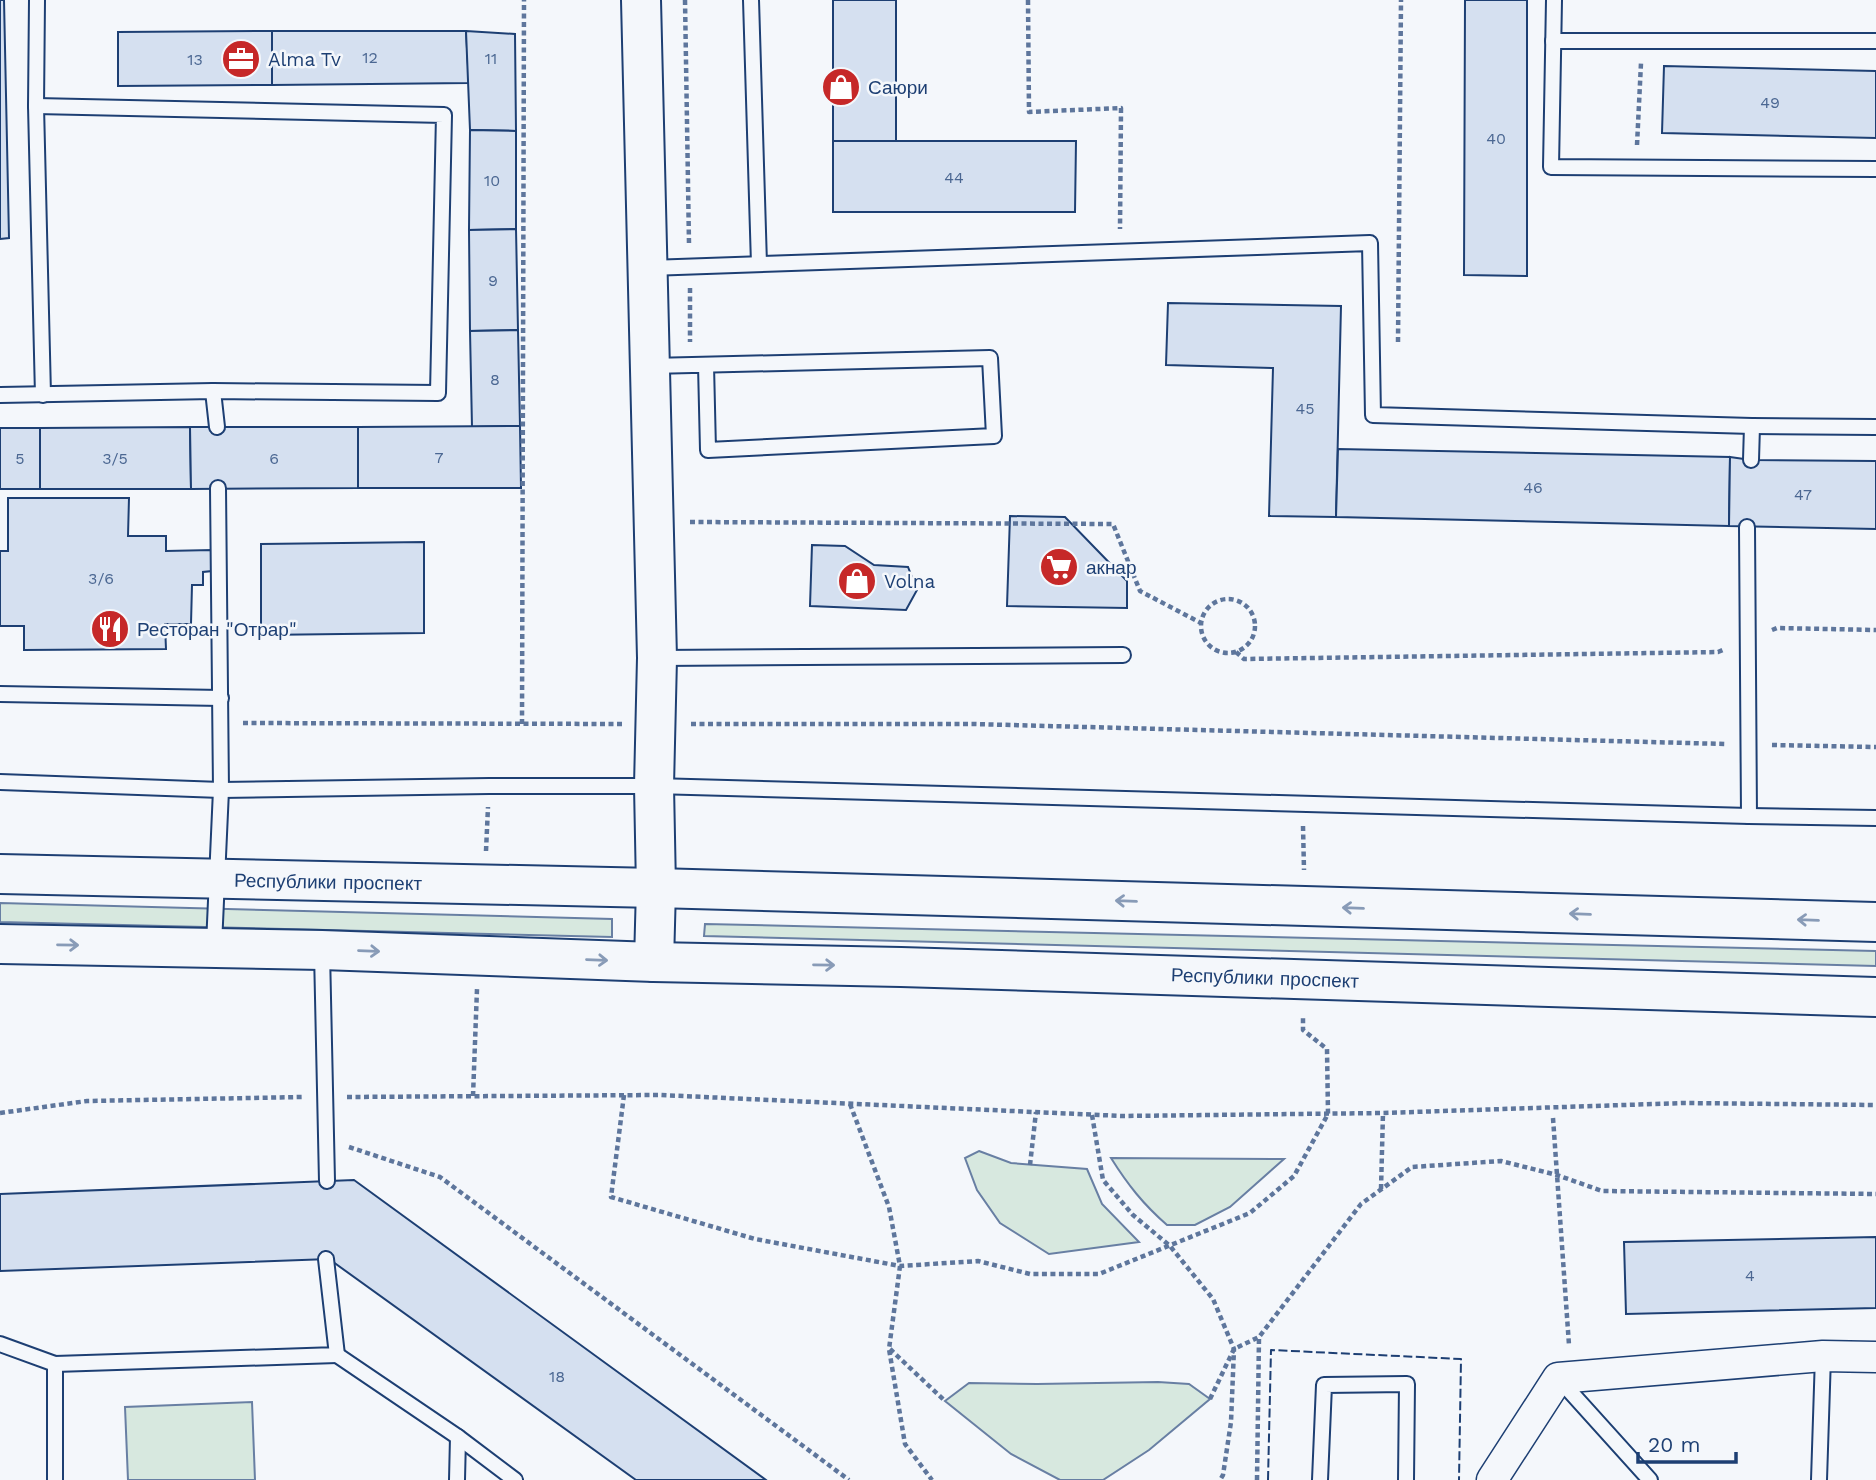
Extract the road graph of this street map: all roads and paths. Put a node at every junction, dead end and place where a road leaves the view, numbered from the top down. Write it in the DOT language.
graph roads {
  1 [pos="37,0"];
  2 [pos="524,0"];
  3 [pos="641,0"];
  4 [pos="685,0"];
  5 [pos="751,0"];
  6 [pos="1028,0"];
  7 [pos="1401,0"];
  8 [pos="1554,0"];
  9 [pos="1553,41"];
  10 [pos="1642,41"];
  11 [pos="1876,41"];
  12 [pos="36,106"];
  13 [pos="1635,167"];
  14 [pos="1876,169"];
  15 [pos="1119,252"];
  16 [pos="759,264"];
  17 [pos="690,267"];
  18 [pos="648,268"];
  19 [pos="1398,347"];
  20 [pos="706,365"];
  21 [pos="650,366"];
  22 [pos="214,391"];
  23 [pos="43,395"];
  24 [pos="0,396"];
  25 [pos="1752,426"];
  26 [pos="216,427"];
  27 [pos="1876,428"];
  28 [pos="1751,460"];
  29 [pos="218,488"];
  30 [pos="691,522"];
  31 [pos="1747,527"];
  32 [pos="1200,623"];
  33 [pos="1876,630"];
  34 [pos="1748,639"];
  35 [pos="1236,652"];
  36 [pos="1123,655"];
  37 [pos="657,658"];
  38 [pos="0,694"];
  39 [pos="221,698"];
  40 [pos="221,723"];
  41 [pos="656,723"];
  42 [pos="522,724"];
  43 [pos="1749,745"];
  44 [pos="1876,747"];
  45 [pos="0,782"];
  46 [pos="654,786"];
  47 [pos="221,790"];
  48 [pos="1749,816"];
  49 [pos="1876,818"];
  50 [pos="0,874"];
  51 [pos="217,880"];
  52 [pos="656,888"];
  53 [pos="1876,922"];
  54 [pos="0,944"];
  55 [pos="214,948"];
  56 [pos="322,950"];
  57 [pos="478,956"];
  58 [pos="654,962"];
  59 [pos="1876,998"];
  60 [pos="1303,1030"];
  61 [pos="624,1095"];
  62 [pos="472,1096"];
  63 [pos="325,1097"];
  64 [pos="850,1104"];
  65 [pos="1876,1105"];
  66 [pos="1037,1112"];
  67 [pos="0,1113"];
  68 [pos="1383,1113"];
  69 [pos="1328,1114"];
  70 [pos="1093,1115"];
  71 [pos="1553,1118"];
  72 [pos="326,1140"];
  73 [pos="1030,1165"];
  74 [pos="1557,1175"];
  75 [pos="327,1181"];
  76 [pos="1381,1190"];
  77 [pos="1876,1194"];
  78 [pos="1170,1246"];
  79 [pos="326,1259"];
  80 [pos="900,1266"];
  81 [pos="1259,1337"];
  82 [pos="0,1344"];
  83 [pos="889,1349"];
  84 [pos="1234,1349"];
  85 [pos="337,1355"];
  86 [pos="1822,1356"];
  87 [pos="1876,1357"];
  88 [pos="55,1364"];
  89 [pos="1565,1378"];
  90 [pos="1210,1399"];
  91 [pos="945,1401"];
  92 [pos="458,1437"];
  93 [pos="55,1480"];
  94 [pos="457,1480"];
  95 [pos="515,1480"];
  96 [pos="849,1480"];
  97 [pos="932,1480"];
  98 [pos="1220,1480"];
  99 [pos="1257,1480"];
  100 [pos="1320,1480"];
  101 [pos="1406,1480"];
  102 [pos="1492,1480"];
  103 [pos="1650,1480"];
  104 [pos="1819,1480"];
  1 -- 12 [label="lane"];
  2 -- 42 [label="path"];
  3 -- 18 [label="main road"];
  4 -- 17 [label="path"];
  5 -- 16 [label="lane"];
  6 -- 15 [label="path"];
  7 -- 19 [label="path"];
  8 -- 9 [label="lane"];
  9 -- 10 [label="lane"];
  9 -- 13 [label="lane"];
  10 -- 11 [label="lane"];
  10 -- 13 [label="path"];
  12 -- 22 [label="lane"];
  12 -- 23 [label="lane"];
  13 -- 14 [label="lane"];
  15 -- 16 [label="lane"];
  15 -- 25 [label="lane"];
  16 -- 17 [label="lane"];
  17 -- 18 [label="lane"];
  18 -- 21 [label="main road"];
  20 -- 20 [label="lane"];
  20 -- 21 [label="lane"];
  21 -- 37 [label="main road"];
  22 -- 23 [label="lane"];
  22 -- 26 [label="lane"];
  23 -- 24 [label="lane"];
  25 -- 27 [label="lane"];
  25 -- 28 [label="lane"];
  29 -- 39 [label="lane"];
  30 -- 32 [label="path"];
  31 -- 34 [label="lane"];
  32 -- 35 [label="path"];
  32 -- 35 [label="path"];
  33 -- 34 [label="path"];
  34 -- 35 [label="path"];
  34 -- 43 [label="lane"];
  36 -- 37 [label="lane"];
  37 -- 41 [label="main road"];
  38 -- 39 [label="lane"];
  39 -- 40 [label="lane"];
  40 -- 42 [label="path"];
  40 -- 47 [label="lane"];
  41 -- 42 [label="path"];
  41 -- 43 [label="path"];
  41 -- 46 [label="main road"];
  43 -- 44 [label="path"];
  43 -- 48 [label="lane"];
  45 -- 47 [label="lane"];
  46 -- 47 [label="lane"];
  46 -- 48 [label="lane"];
  46 -- 52 [label="main road"];
  47 -- 51 [label="lane"];
  48 -- 49 [label="lane"];
  50 -- 51 [label="main road, Республики проспект"];
  51 -- 52 [label="main road, Республики проспект"];
  51 -- 55 [label="lane"];
  53 -- 52 [label="main road, Республики проспект, one-way"];
  52 -- 58 [label="main road"];
  54 -- 55 [label="main road, Республики проспект, one-way"];
  55 -- 56 [label="main road, Республики проспект"];
  56 -- 57 [label="main road, Республики проспект, one-way"];
  56 -- 63 [label="lane"];
  57 -- 58 [label="main road, Республики проспект, one-way"];
  57 -- 62 [label="path"];
  58 -- 59 [label="main road, Республики проспект, one-way"];
  60 -- 69 [label="path"];
  61 -- 62 [label="path"];
  61 -- 64 [label="path"];
  61 -- 80 [label="path"];
  62 -- 63 [label="path"];
  63 -- 67 [label="path"];
  63 -- 72 [label="lane"];
  64 -- 66 [label="path"];
  64 -- 80 [label="path"];
  65 -- 68 [label="path"];
  66 -- 70 [label="path"];
  66 -- 73 [label="path"];
  68 -- 69 [label="path"];
  68 -- 76 [label="path"];
  69 -- 70 [label="path"];
  69 -- 78 [label="path"];
  70 -- 78 [label="path"];
  71 -- 74 [label="path"];
  72 -- 75 [label="lane"];
  72 -- 96 [label="path"];
  74 -- 76 [label="path"];
  74 -- 77 [label="path"];
  74 -- 89 [label="path"];
  76 -- 81 [label="path"];
  78 -- 80 [label="path"];
  78 -- 84 [label="path"];
  79 -- 85 [label="lane"];
  80 -- 83 [label="path"];
  81 -- 84 [label="path"];
  81 -- 99 [label="path"];
  82 -- 88 [label="lane"];
  83 -- 91 [label="path"];
  83 -- 97 [label="path"];
  84 -- 90 [label="path"];
  84 -- 98 [label="path"];
  85 -- 88 [label="lane"];
  85 -- 92 [label="lane"];
  86 -- 87 [label="street"];
  86 -- 89 [label="street"];
  86 -- 104 [label="lane"];
  88 -- 93 [label="lane"];
  89 -- 102 [label="street"];
  89 -- 103 [label="lane"];
  92 -- 94 [label="lane"];
  92 -- 95 [label="lane"];
  100 -- 101 [label="lane"];
}
